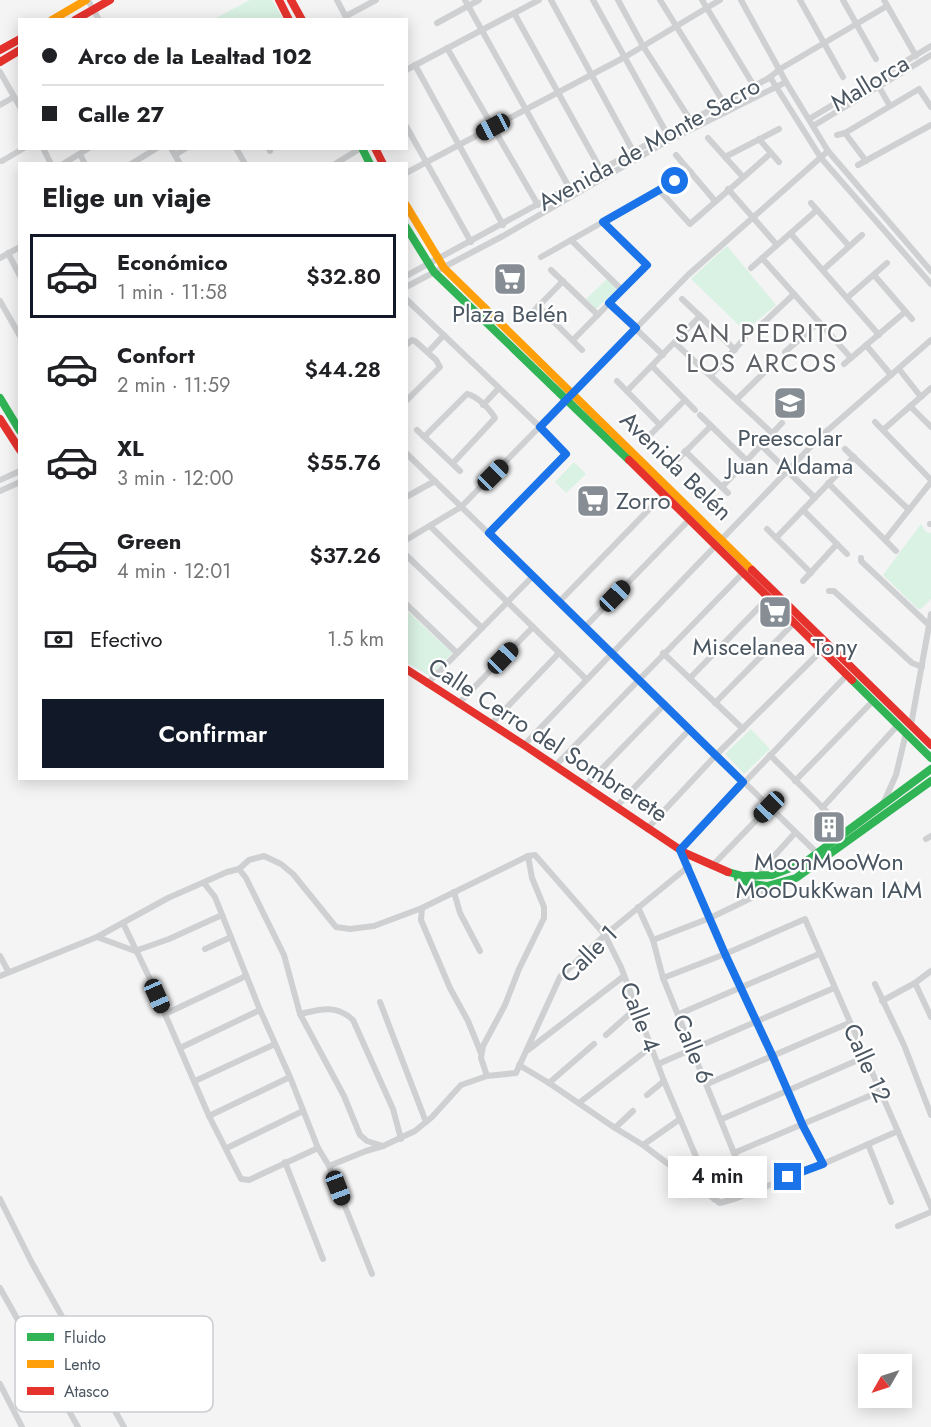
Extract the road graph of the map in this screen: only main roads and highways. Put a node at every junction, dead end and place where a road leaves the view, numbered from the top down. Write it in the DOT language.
graph roads {
  1 [pos="87,0"];
  2 [pos="110,0"];
  3 [pos="279,0"];
  4 [pos="291,0"];
  5 [pos="56,18"];
  6 [pos="78,18"];
  7 [pos="288,18"];
  8 [pos="301,18"];
  9 [pos="18,40"];
  10 [pos="0,50"];
  11 [pos="18,52"];
  12 [pos="0,62"];
  13 [pos="408,208"];
  14 [pos="408,233"];
  15 [pos="569,395"];
  16 [pos="0,398"];
  17 [pos="0,419"];
  18 [pos="18,428"];
  19 [pos="18,447"];
  20 [pos="720,543"];
  21 [pos="825,647"];
  22 [pos="408,670"];
  23 [pos="931,745"];
  24 [pos="931,758"];
  25 [pos="931,769"];
  26 [pos="931,781"];
  27 [pos="733,874"];
  1 -- 5 [label="main road"];
  2 -- 6 [label="main road"];
  3 -- 7 [label="main road"];
  4 -- 8 [label="main road"];
  9 -- 10 [label="main road"];
  11 -- 12 [label="main road"];
  13 -- 15 [label="main road, Avenida Belén"];
  14 -- 15 [label="main road, Avenida Belén"];
  15 -- 20 [label="main road, Avenida Belén"];
  15 -- 20 [label="main road, Avenida Belén"];
  16 -- 18 [label="main road"];
  17 -- 19 [label="main road"];
  20 -- 21 [label="main road, Avenida Belén"];
  20 -- 21 [label="main road, Avenida Belén"];
  21 -- 23 [label="main road, Avenida Belén"];
  21 -- 24 [label="main road, Avenida Belén"];
  22 -- 27 [label="main road, Calle Cerro del Sombrerete"];
  25 -- 27 [label="main road, Calle Cerro del Sombrerete"];
  26 -- 27 [label="main road, Calle Cerro del Sombrerete"];
}
